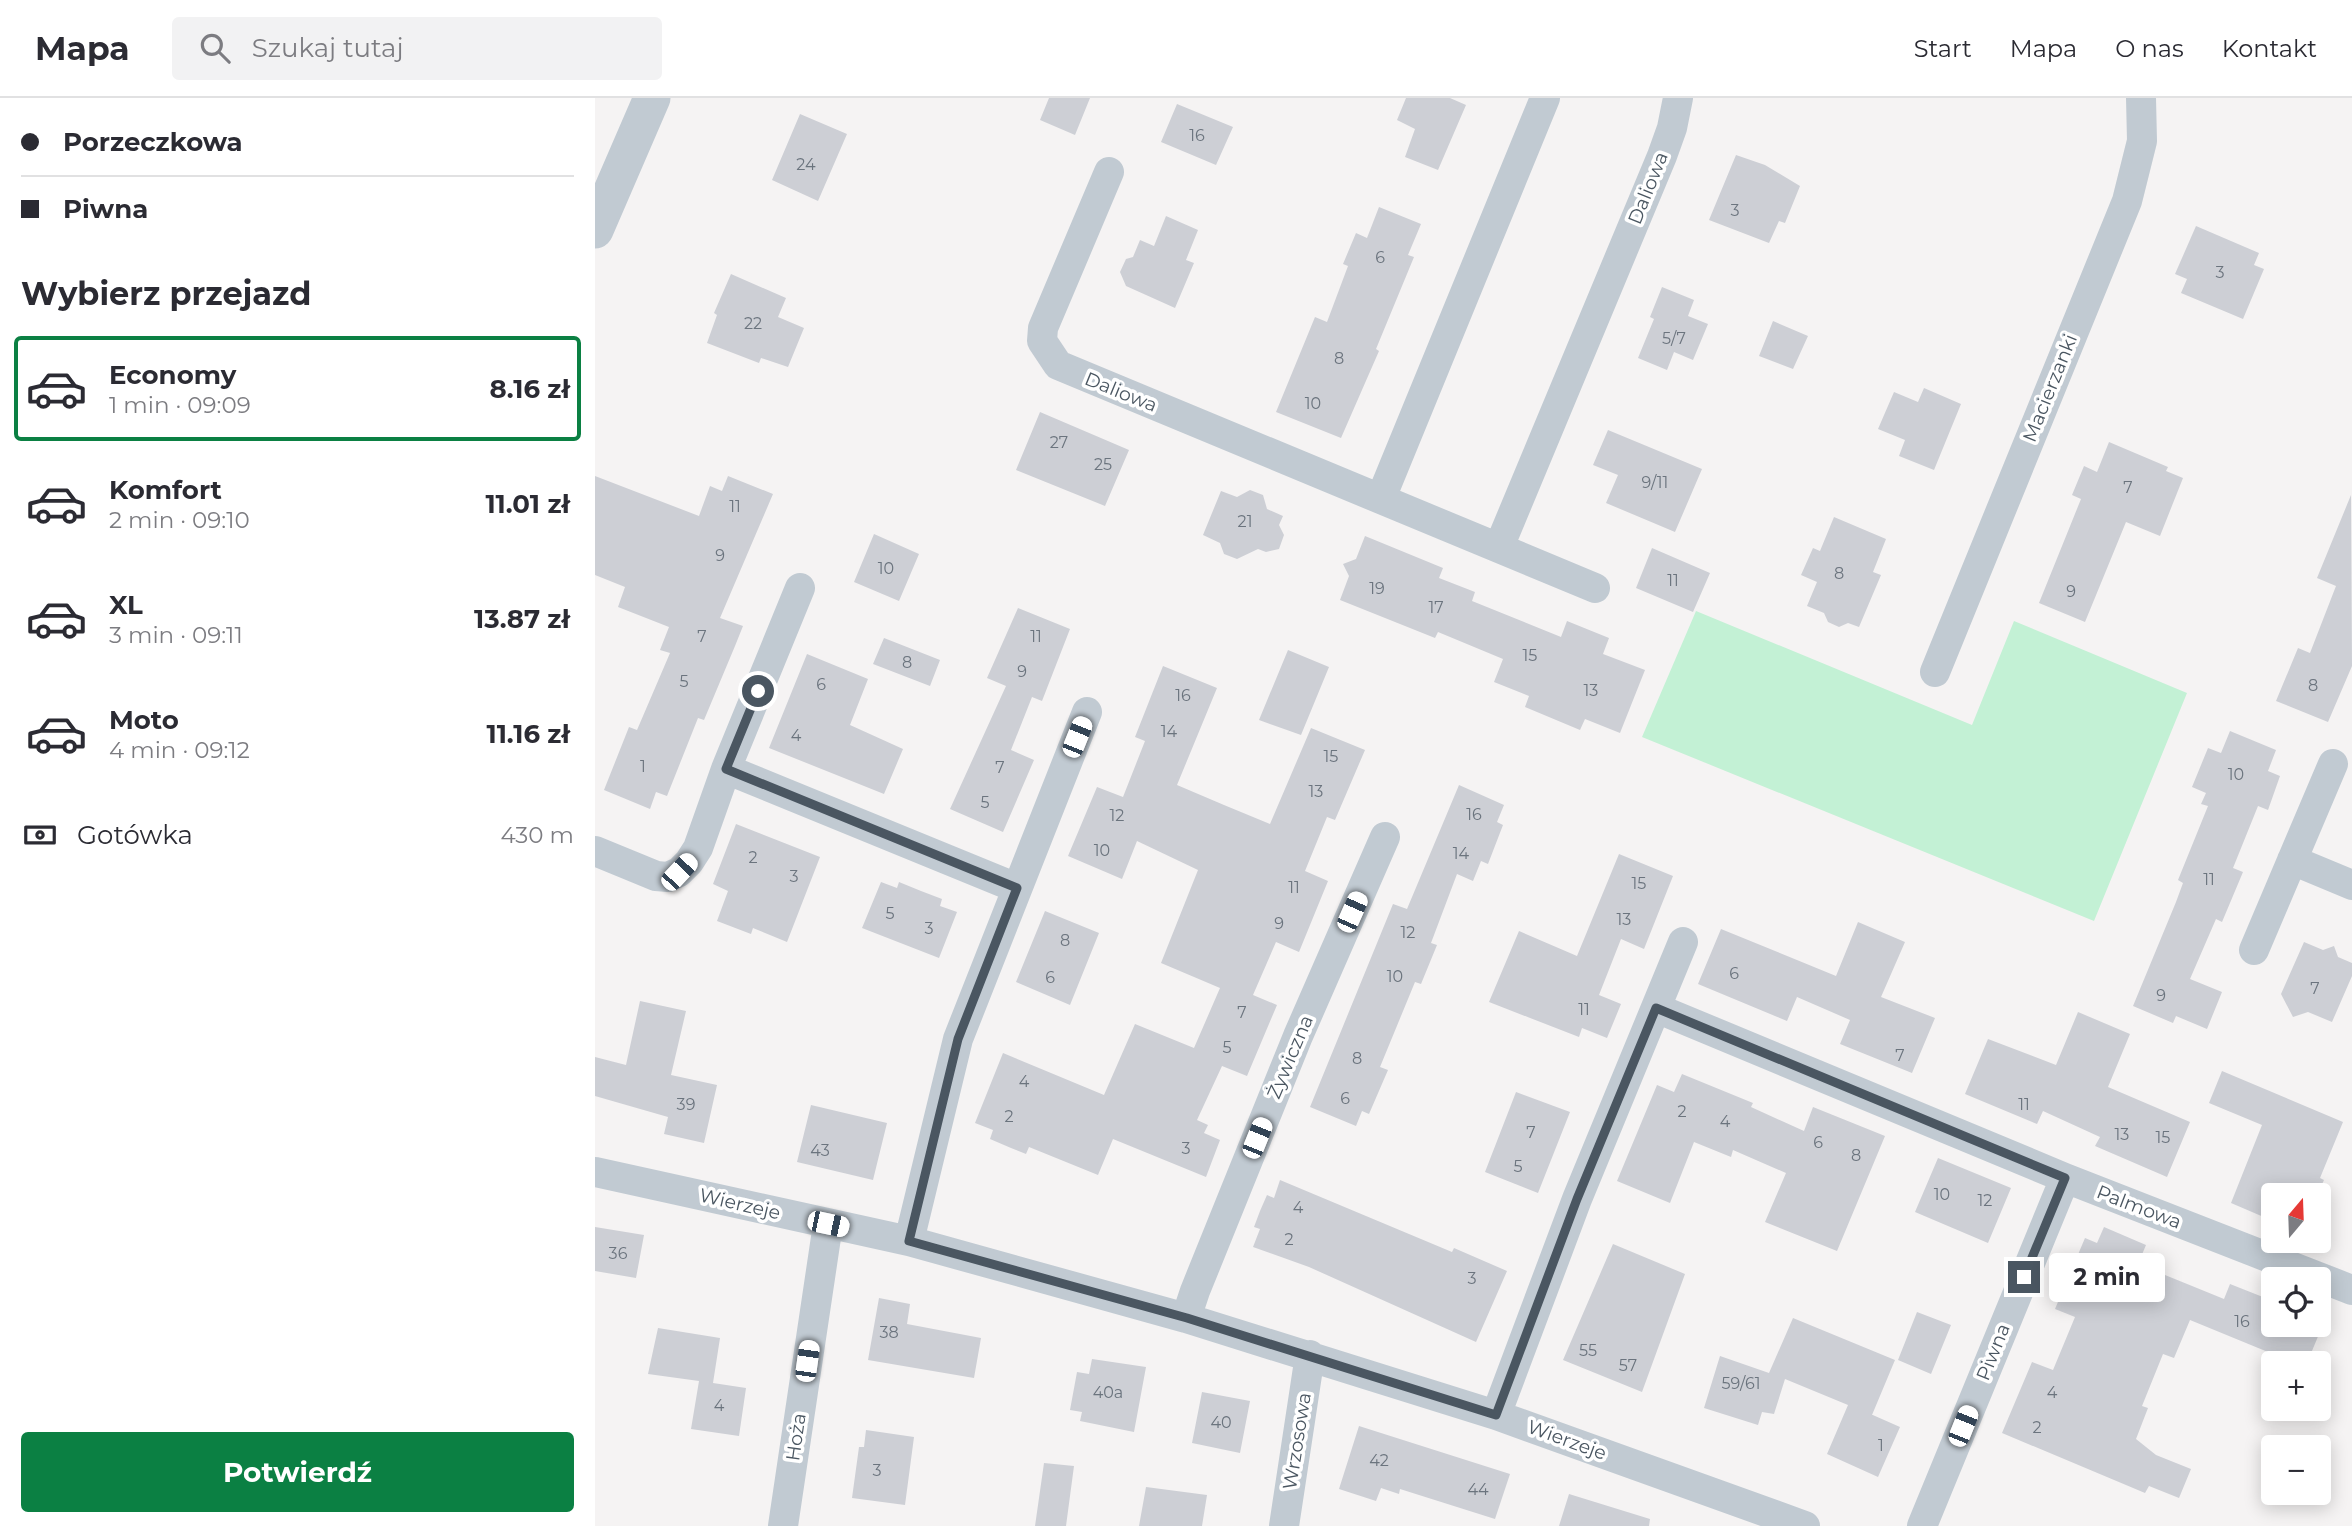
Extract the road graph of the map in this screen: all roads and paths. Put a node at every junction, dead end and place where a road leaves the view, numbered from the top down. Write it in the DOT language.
graph roads {
  1 [pos="652,98"];
  2 [pos="1545,98"];
  3 [pos="1678,98"];
  4 [pos="2141,98"];
  5 [pos="1109,172"];
  6 [pos="595,230"];
  7 [pos="1381,498"];
  8 [pos="1499,547"];
  9 [pos="800,588"];
  10 [pos="1595,588"];
  11 [pos="1935,672"];
  12 [pos="1087,712"];
  13 [pos="2333,764"];
  14 [pos="726,769"];
  15 [pos="1385,837"];
  16 [pos="595,851"];
  17 [pos="2292,860"];
  18 [pos="2352,885"];
  19 [pos="1017,888"];
  20 [pos="1683,942"];
  21 [pos="2254,950"];
  22 [pos="1656,1008"];
  23 [pos="595,1172"];
  24 [pos="2065,1178"];
  25 [pos="828,1224"];
  26 [pos="909,1241"];
  27 [pos="2352,1290"];
  28 [pos="1187,1318"];
  29 [pos="1310,1355"];
  30 [pos="1496,1415"];
  31 [pos="1772,1521"];
  32 [pos="783,1526"];
  33 [pos="1284,1526"];
  34 [pos="1805,1526"];
  35 [pos="1922,1526"];
  1 -- 6 [label="street"];
  2 -- 7 [label="street"];
  3 -- 8 [label="street, Daliowa"];
  4 -- 11 [label="street, Macierzanki"];
  5 -- 7 [label="street, Daliowa"];
  7 -- 8 [label="street, Daliowa"];
  8 -- 10 [label="street, Daliowa"];
  9 -- 14 [label="street"];
  12 -- 19 [label="street"];
  13 -- 17 [label="street"];
  14 -- 16 [label="street"];
  14 -- 19 [label="street"];
  15 -- 28 [label="street, Żywiczna"];
  17 -- 18 [label="street"];
  17 -- 21 [label="street"];
  19 -- 26 [label="street"];
  20 -- 22 [label="street"];
  22 -- 24 [label="street, Palmowa"];
  22 -- 30 [label="street"];
  23 -- 25 [label="street, Wierzeje"];
  24 -- 27 [label="street, Palmowa"];
  24 -- 35 [label="street, Piwna"];
  25 -- 26 [label="street, Wierzeje"];
  25 -- 32 [label="street, Hoża"];
  26 -- 28 [label="street, Wierzeje"];
  28 -- 29 [label="street, Wierzeje"];
  29 -- 30 [label="street, Wierzeje"];
  29 -- 33 [label="street, Wrzosowa"];
  30 -- 31 [label="street, Wierzeje"];
  31 -- 34 [label="street, Wierzeje"];
}
